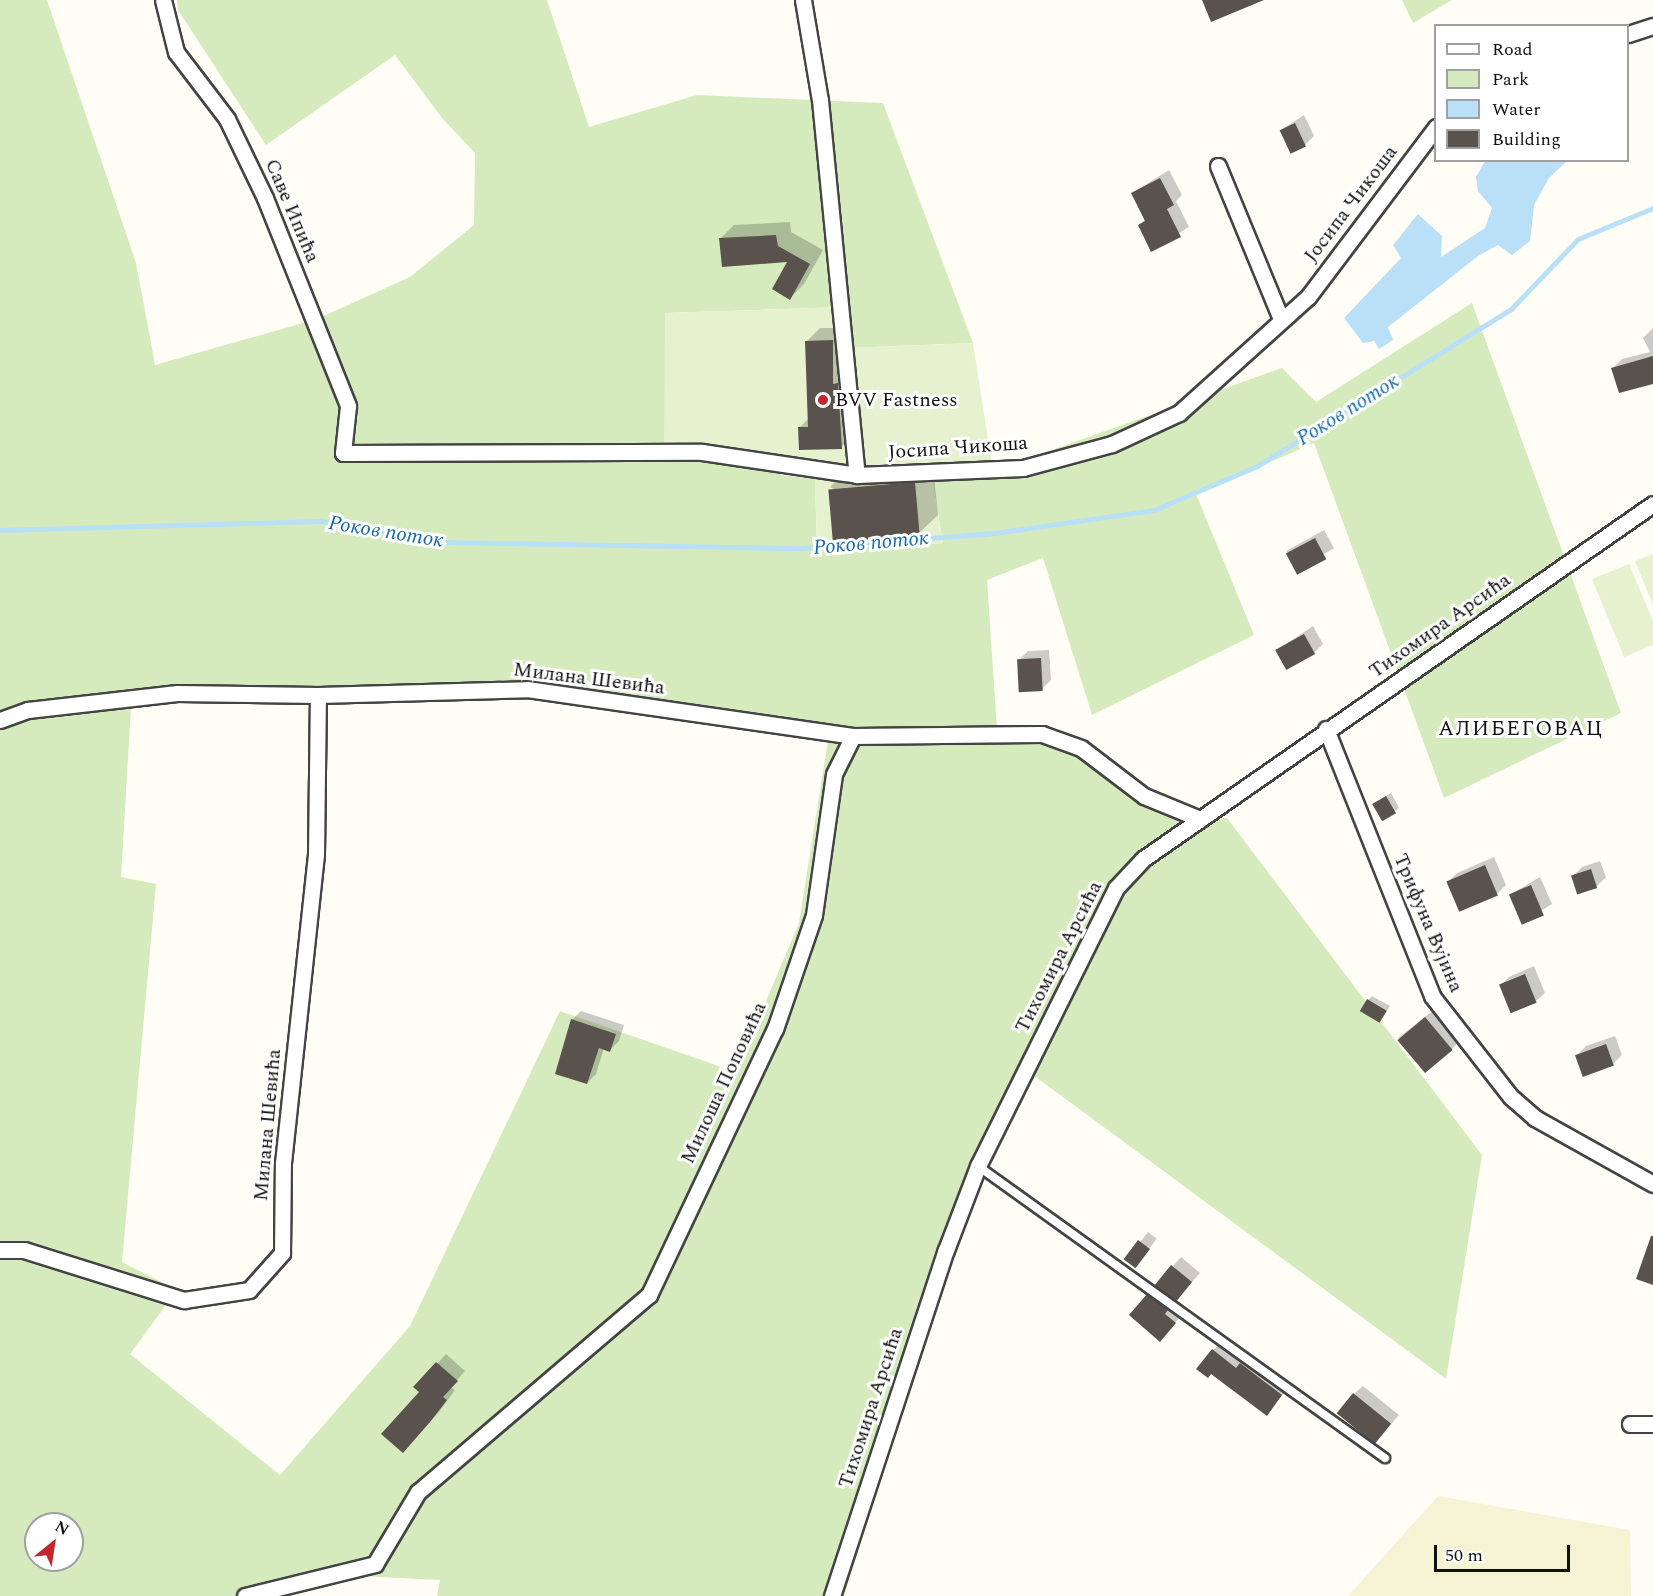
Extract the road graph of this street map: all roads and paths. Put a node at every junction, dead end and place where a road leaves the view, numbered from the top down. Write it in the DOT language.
graph roads {
  1 [pos="163,0"];
  2 [pos="803,0"];
  3 [pos="1653,26"];
  4 [pos="1629,34"];
  5 [pos="1434,130"];
  6 [pos="1218,166"];
  7 [pos="1281,319"];
  8 [pos="343,453"];
  9 [pos="857,475"];
  10 [pos="1653,504"];
  11 [pos="318,695"];
  12 [pos="0,720"];
  13 [pos="1326,729"];
  14 [pos="853,736"];
  15 [pos="1200,819"];
  16 [pos="978,1166"];
  17 [pos="1653,1184"];
  18 [pos="0,1250"];
  19 [pos="1630,1424"];
  20 [pos="1653,1424"];
  21 [pos="1384,1458"];
  22 [pos="245,1596"];
  23 [pos="832,1596"];
  1 -- 8 [label="street, Саве Ипића"];
  2 -- 9 [label="street"];
  3 -- 4 [label="street"];
  5 -- 7 [label="street, Јосипа Чикоша"];
  6 -- 7 [label="street"];
  7 -- 9 [label="street, Јосипа Чикоша"];
  8 -- 9 [label="street, Јосипа Чикоша"];
  10 -- 13 [label="street, Тихомира Арсића"];
  11 -- 12 [label="street, Милана Шевића"];
  11 -- 14 [label="street, Милана Шевића"];
  11 -- 18 [label="street, Милана Шевића"];
  13 -- 15 [label="street, Тихомира Арсића"];
  13 -- 17 [label="street, Трифуна Вујина"];
  14 -- 15 [label="street"];
  14 -- 22 [label="street, Милоша Поповића"];
  15 -- 16 [label="street, Тихомира Арсића"];
  16 -- 21 [label="lane"];
  16 -- 23 [label="street, Тихомира Арсића"];
  19 -- 20 [label="street"];
}
